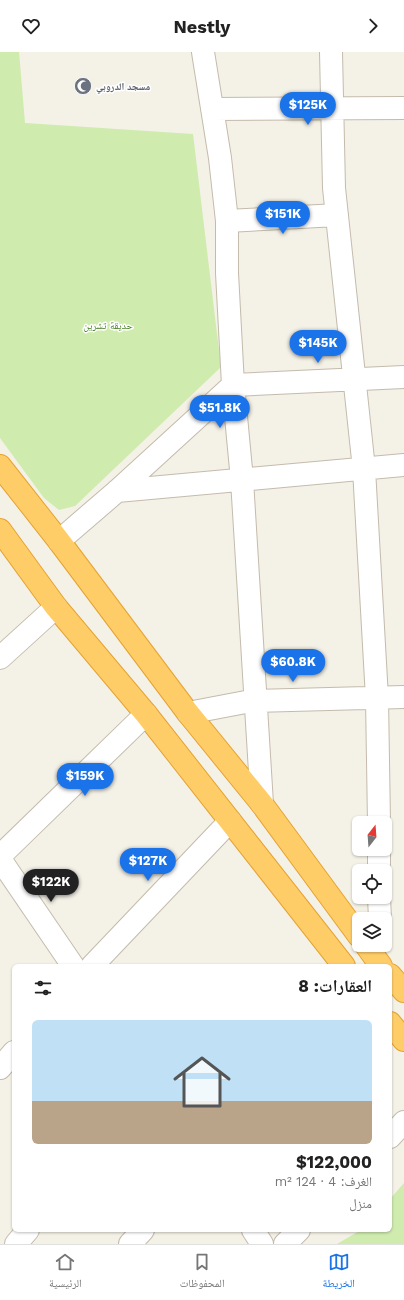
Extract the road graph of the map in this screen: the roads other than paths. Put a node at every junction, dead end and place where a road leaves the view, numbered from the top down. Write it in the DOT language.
graph roads {
  1 [pos="203,52"];
  2 [pos="331,52"];
  3 [pos="404,108"];
  4 [pos="212,109"];
  5 [pos="332,109"];
  6 [pos="336,215"];
  7 [pos="227,221"];
  8 [pos="404,377"];
  9 [pos="355,380"];
  10 [pos="233,385"];
  11 [pos="404,465"];
  12 [pos="0,466"];
  13 [pos="364,469"];
  14 [pos="242,480"];
  15 [pos="117,490"];
  16 [pos="0,530"];
  17 [pos="59,541"];
  18 [pos="56,607"];
  19 [pos="0,658"];
  20 [pos="404,697"];
  21 [pos="377,698"];
  22 [pos="256,701"];
  23 [pos="188,713"];
  24 [pos="146,714"];
  25 [pos="262,804"];
  26 [pos="379,816"];
  27 [pos="230,821"];
  28 [pos="0,857"];
  29 [pos="352,926"];
  30 [pos="373,952"];
  31 [pos="383,963"];
  32 [pos="72,964"];
  33 [pos="94,964"];
  34 [pos="342,964"];
  35 [pos="392,975"];
  36 [pos="404,991"];
  37 [pos="392,1025"];
  38 [pos="404,1040"];
  39 [pos="12,1054"];
  40 [pos="0,1068"];
  41 [pos="404,1122"];
  42 [pos="392,1135"];
  43 [pos="26,1232"];
  44 [pos="141,1232"];
  45 [pos="254,1232"];
  46 [pos="297,1232"];
  47 [pos="16,1244"];
  48 [pos="130,1244"];
  49 [pos="262,1244"];
  50 [pos="285,1244"];
  1 -- 4 [label="street"];
  2 -- 5 [label="street"];
  3 -- 5 [label="street"];
  4 -- 5 [label="street"];
  4 -- 7 [label="street"];
  5 -- 6 [label="street"];
  6 -- 7 [label="street"];
  6 -- 9 [label="street"];
  7 -- 10 [label="street"];
  8 -- 9 [label="street"];
  9 -- 10 [label="street"];
  9 -- 13 [label="street"];
  10 -- 14 [label="street"];
  10 -- 15 [label="street"];
  11 -- 13 [label="street"];
  12 -- 17 [label="highway"];
  13 -- 14 [label="street"];
  13 -- 21 [label="street"];
  14 -- 15 [label="street"];
  14 -- 22 [label="street"];
  15 -- 17 [label="street"];
  16 -- 18 [label="highway"];
  17 -- 23 [label="highway"];
  18 -- 19 [label="street"];
  18 -- 24 [label="highway"];
  20 -- 21 [label="street"];
  21 -- 22 [label="street"];
  21 -- 26 [label="street"];
  22 -- 23 [label="street"];
  22 -- 25 [label="street"];
  23 -- 25 [label="highway"];
  24 -- 27 [label="highway"];
  24 -- 28 [label="street"];
  25 -- 29 [label="highway"];
  27 -- 33 [label="street"];
  27 -- 34 [label="highway"];
  28 -- 32 [label="street"];
  30 -- 31 [label="highway"];
  35 -- 36 [label="highway"];
  37 -- 38 [label="highway"];
  39 -- 40 [label="street"];
  41 -- 42 [label="street"];
  43 -- 47 [label="street"];
  44 -- 48 [label="street"];
  45 -- 49 [label="street"];
  46 -- 50 [label="street"];
}
